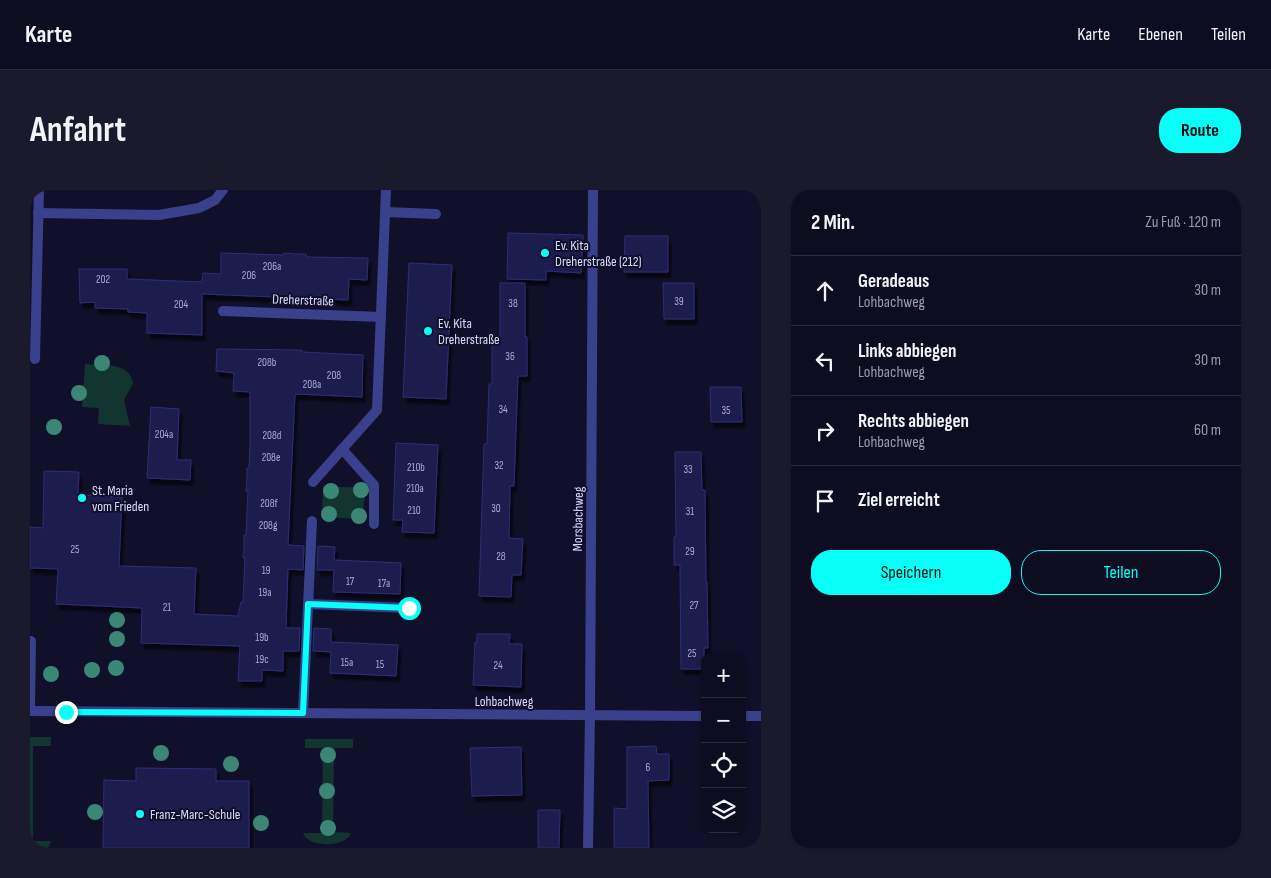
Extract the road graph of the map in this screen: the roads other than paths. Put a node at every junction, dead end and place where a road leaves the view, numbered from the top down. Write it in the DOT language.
graph roads {
  1 [pos="39,190"];
  2 [pos="223,190"];
  3 [pos="386,190"];
  4 [pos="593,190"];
  5 [pos="385,212"];
  6 [pos="38,214"];
  7 [pos="436,214"];
  8 [pos="223,311"];
  9 [pos="381,317"];
  10 [pos="35,359"];
  11 [pos="342,449"];
  12 [pos="313,482"];
  13 [pos="312,521"];
  14 [pos="374,524"];
  15 [pos="308,604"];
  16 [pos="409,608"];
  17 [pos="31,641"];
  18 [pos="30,706"];
  19 [pos="30,711"];
  20 [pos="303,713"];
  21 [pos="590,715"];
  22 [pos="701,716"];
  23 [pos="746,716"];
  24 [pos="761,716"];
  25 [pos="588,848"];
  1 -- 6 [label="street"];
  2 -- 6 [label="street"];
  3 -- 5 [label="street"];
  4 -- 21 [label="street, Morsbachweg"];
  5 -- 7 [label="street"];
  5 -- 9 [label="street"];
  6 -- 10 [label="street"];
  8 -- 9 [label="street, Dreherstraße"];
  9 -- 11 [label="street"];
  11 -- 12 [label="street"];
  11 -- 14 [label="street"];
  13 -- 15 [label="street"];
  15 -- 16 [label="street"];
  15 -- 20 [label="street"];
  17 -- 18 [label="street"];
  19 -- 20 [label="street, Lohbachweg"];
  20 -- 21 [label="street, Lohbachweg"];
  21 -- 22 [label="street, Lohbachweg"];
  21 -- 25 [label="street, Morsbachweg"];
  23 -- 24 [label="street"];
}
